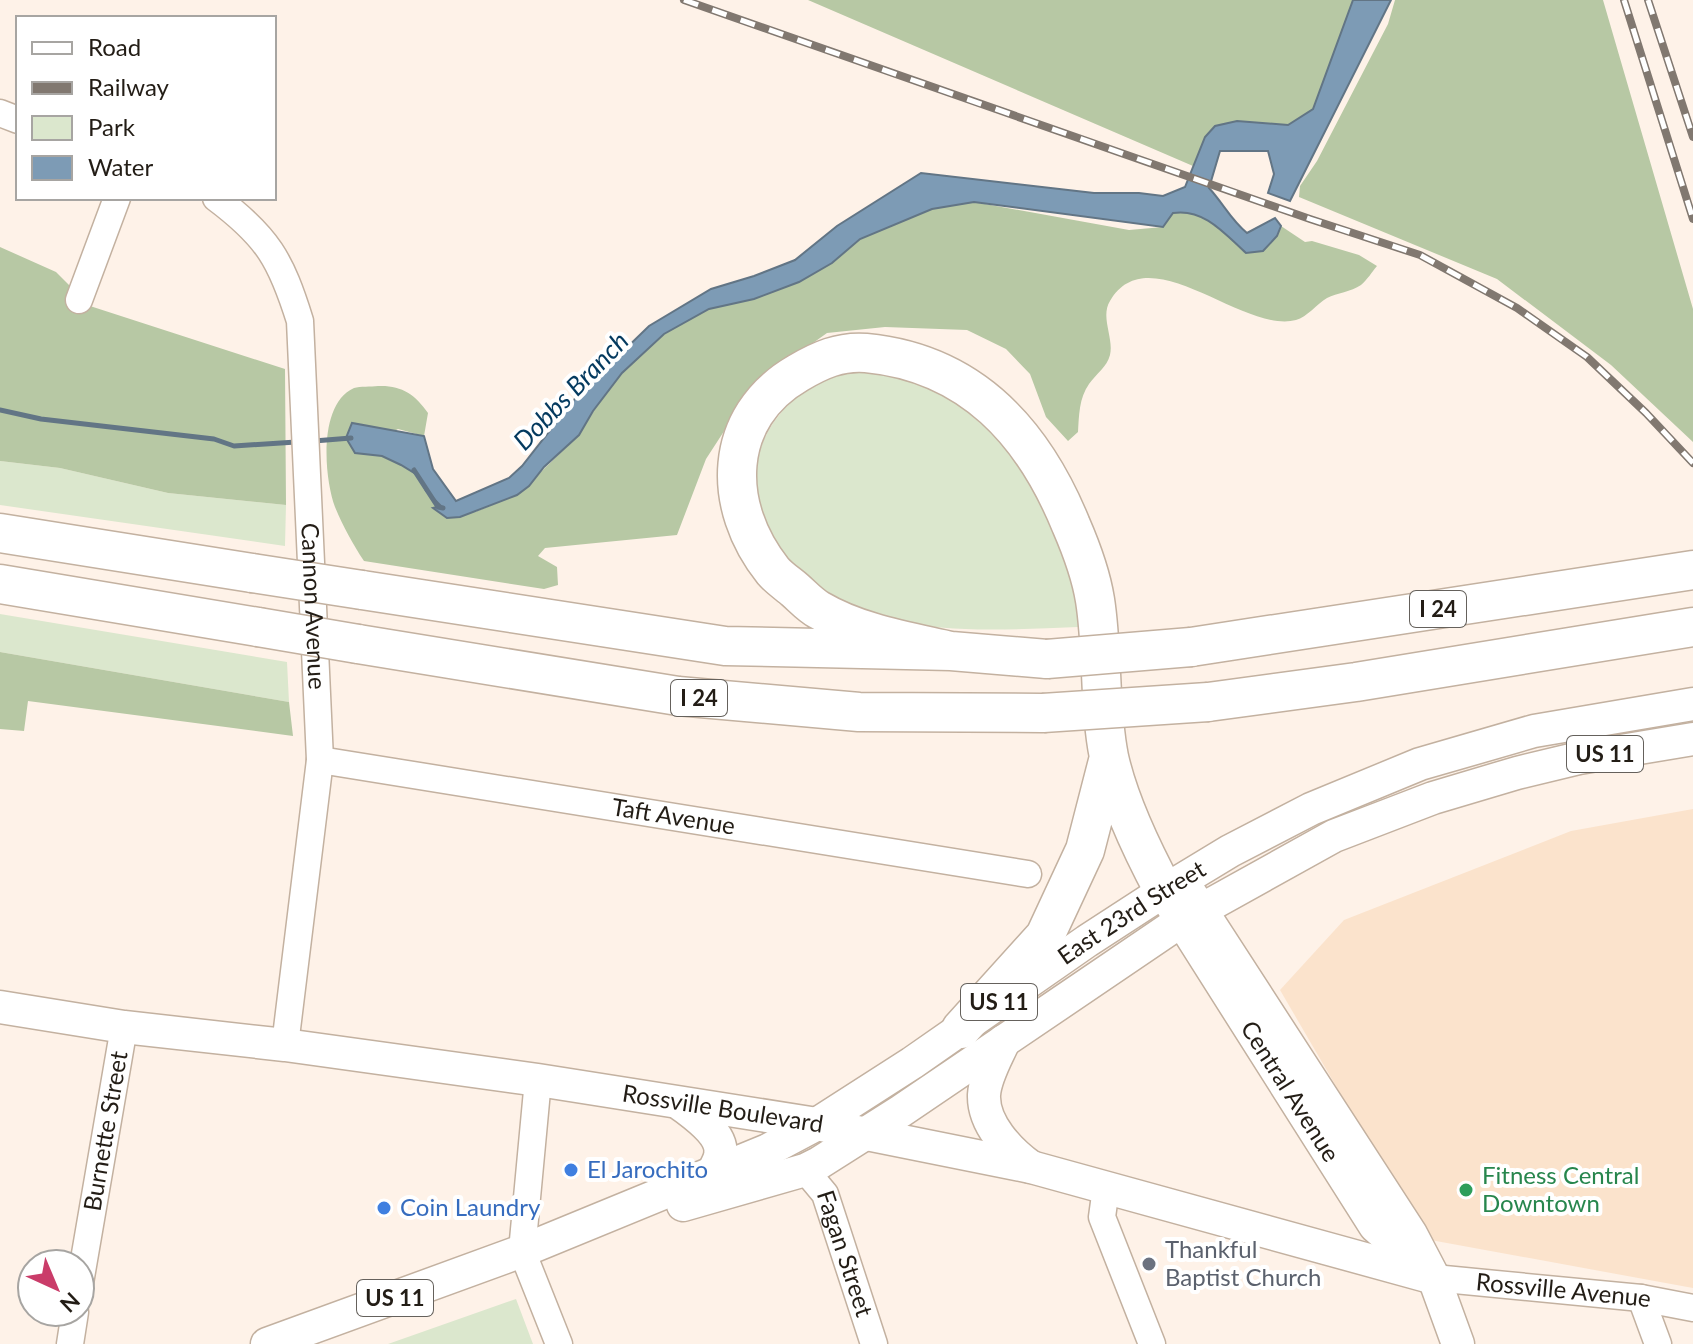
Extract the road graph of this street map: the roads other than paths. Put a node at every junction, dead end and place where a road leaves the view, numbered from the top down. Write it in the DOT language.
graph roads {
  1 [pos="116,200"];
  2 [pos="219,200"];
  3 [pos="79,300"];
  4 [pos="0,533"];
  5 [pos="1689,571"];
  6 [pos="0,584"];
  7 [pos="1693,627"];
  8 [pos="951,651"];
  9 [pos="1693,704"];
  10 [pos="1693,739"];
  11 [pos="1109,757"];
  12 [pos="320,760"];
  13 [pos="1028,874"];
  14 [pos="1247,883"];
  15 [pos="1182,900"];
  16 [pos="1241,971"];
  17 [pos="0,1007"];
  18 [pos="124,1027"];
  19 [pos="961,1029"];
  20 [pos="1004,1041"];
  21 [pos="285,1045"];
  22 [pos="538,1080"];
  23 [pos="679,1103"];
  24 [pos="817,1124"];
  25 [pos="866,1134"];
  26 [pos="1031,1167"];
  27 [pos="805,1170"];
  28 [pos="712,1174"];
  29 [pos="1106,1188"];
  30 [pos="86,1248"];
  31 [pos="522,1251"];
  32 [pos="1434,1278"];
  33 [pos="1641,1298"];
  34 [pos="1693,1308"];
  35 [pos="267,1344"];
  36 [pos="559,1344"];
  37 [pos="874,1344"];
  38 [pos="1152,1344"];
  39 [pos="1458,1344"];
  40 [pos="1658,1344"];
  1 -- 3 [label="street"];
  2 -- 12 [label="street, Cannon Avenue"];
  4 -- 8 [label="highway, I 24, bridge"];
  5 -- 8 [label="highway, I 24, bridge"];
  6 -- 7 [label="highway, I 24, bridge"];
  8 -- 11 [label="highway"];
  9 -- 15 [label="main road, East 23rd Street / US 11"];
  10 -- 14 [label="main road, East 23rd Street / US 11"];
  11 -- 15 [label="highway"];
  11 -- 19 [label="highway"];
  12 -- 13 [label="street, Taft Avenue"];
  12 -- 21 [label="street, Cannon Avenue"];
  14 -- 15 [label="main road, East 23rd Street / US 11"];
  14 -- 16 [label="main road"];
  15 -- 16 [label="main road, Central Avenue"];
  15 -- 19 [label="main road, East 23rd Street / US 11"];
  15 -- 20 [label="main road, East 23rd Street / US 11"];
  15 -- 32 [label="main road, Central Avenue"];
  16 -- 32 [label="main road, Central Avenue"];
  17 -- 18 [label="main road, Rossville Boulevard"];
  18 -- 21 [label="main road, Rossville Boulevard"];
  18 -- 30 [label="street, Burnette Street"];
  19 -- 24 [label="main road, East 23rd Street / US 11"];
  20 -- 25 [label="main road, East 23rd Street / US 11"];
  20 -- 26 [label="main road"];
  21 -- 22 [label="main road, Rossville Boulevard"];
  22 -- 23 [label="main road, Rossville Boulevard"];
  22 -- 31 [label="street"];
  23 -- 24 [label="main road, Rossville Boulevard"];
  23 -- 28 [label="main road"];
  24 -- 25 [label="main road, Rossville Boulevard"];
  24 -- 28 [label="main road, East 23rd Street / US 11"];
  25 -- 26 [label="main road, Rossville Boulevard"];
  25 -- 27 [label="main road, East 23rd Street / US 11"];
  26 -- 29 [label="main road, Rossville Boulevard"];
  27 -- 31 [label="main road, East 23rd Street / US 11"];
  27 -- 37 [label="street, Fagan Street"];
  28 -- 31 [label="main road, East 23rd Street / US 11"];
  29 -- 32 [label="main road, Rossville Boulevard"];
  29 -- 38 [label="street"];
  31 -- 35 [label="main road, East 23rd Street / US 11"];
  31 -- 36 [label="street"];
  32 -- 33 [label="street, Rossville Avenue"];
  32 -- 39 [label="main road, Central Avenue"];
  33 -- 34 [label="street, Rossville Avenue"];
  33 -- 40 [label="street"];
}
